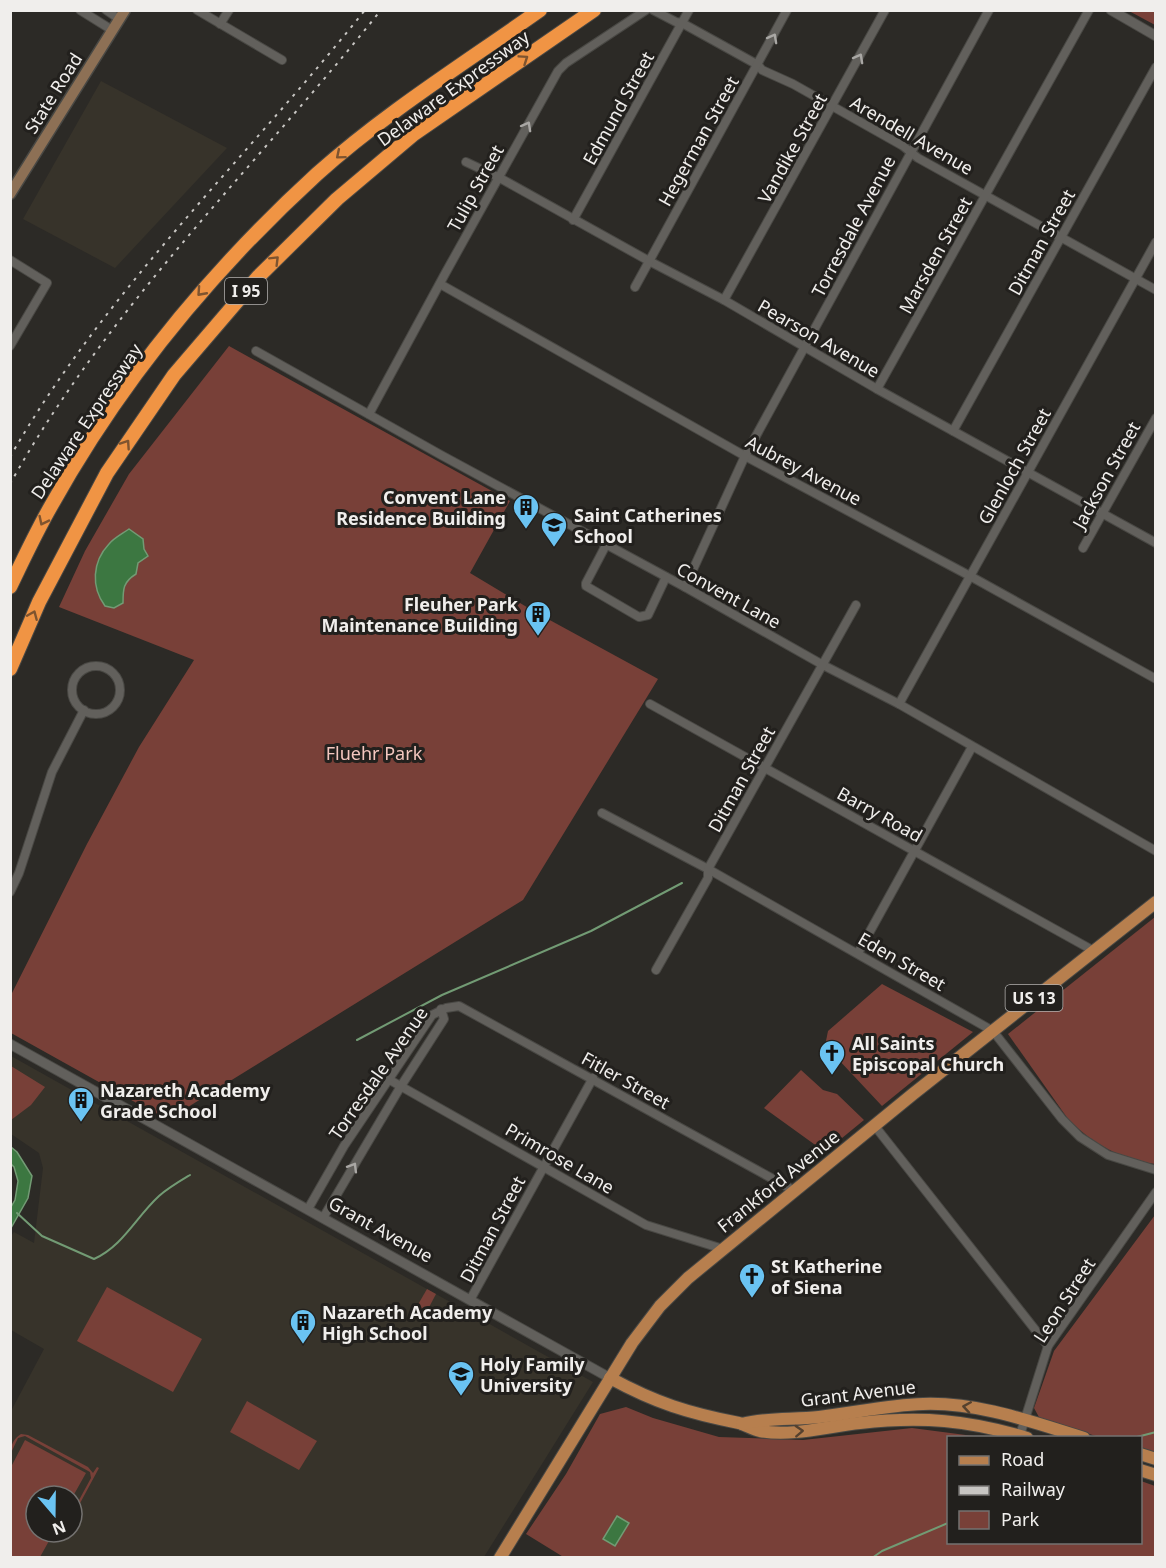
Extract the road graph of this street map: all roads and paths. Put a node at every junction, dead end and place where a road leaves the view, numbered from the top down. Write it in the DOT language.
graph roads {
  1 [pos="80,10"];
  2 [pos="106,10"];
  3 [pos="197,10"];
  4 [pos="229,10"];
  5 [pos="526,10"];
  6 [pos="540,10"];
  7 [pos="594,10"];
  8 [pos="646,10"];
  9 [pos="653,10"];
  10 [pos="689,10"];
  11 [pos="787,10"];
  12 [pos="885,10"];
  13 [pos="989,10"];
  14 [pos="1089,10"];
  15 [pos="1110,10"];
  16 [pos="122,14"];
  17 [pos="682,23"];
  18 [pos="220,24"];
  19 [pos="112,30"];
  20 [pos="1155,36"];
  21 [pos="282,60"];
  22 [pos="462,65"];
  23 [pos="758,65"];
  24 [pos="1155,67"];
  25 [pos="832,106"];
  26 [pos="910,151"];
  27 [pos="466,162"];
  28 [pos="498,177"];
  29 [pos="10,194"];
  30 [pos="986,195"];
  31 [pos="573,220"];
  32 [pos="1061,237"];
  33 [pos="1155,242"];
  34 [pos="10,260"];
  35 [pos="648,261"];
  36 [pos="1135,278"];
  37 [pos="440,284"];
  38 [pos="634,286"];
  39 [pos="1155,290"];
  40 [pos="724,300"];
  41 [pos="10,346"];
  42 [pos="804,347"];
  43 [pos="256,351"];
  44 [pos="878,389"];
  45 [pos="369,414"];
  46 [pos="1155,417"];
  47 [pos="953,431"];
  48 [pos="746,456"];
  49 [pos="1028,472"];
  50 [pos="1102,513"];
  51 [pos="1155,543"];
  52 [pos="606,545"];
  53 [pos="1083,548"];
  54 [pos="970,576"];
  55 [pos="666,577"];
  56 [pos="10,587"];
  57 [pos="685,587"];
  58 [pos="856,605"];
  59 [pos="823,665"];
  60 [pos="10,669"];
  61 [pos="1155,679"];
  62 [pos="650,704"];
  63 [pos="899,704"];
  64 [pos="84,710"];
  65 [pos="972,747"];
  66 [pos="764,767"];
  67 [pos="602,813"];
  68 [pos="915,851"];
  69 [pos="1155,851"];
  70 [pos="708,869"];
  71 [pos="10,892"];
  72 [pos="1155,902"];
  73 [pos="1094,951"];
  74 [pos="858,953"];
  75 [pos="656,970"];
  76 [pos="441,1009"];
  77 [pos="993,1030"];
  78 [pos="10,1044"];
  79 [pos="593,1078"];
  80 [pos="388,1079"];
  81 [pos="401,1086"];
  82 [pos="874,1125"];
  83 [pos="543,1166"];
  84 [pos="1155,1170"];
  85 [pos="794,1191"];
  86 [pos="1155,1192"];
  87 [pos="308,1209"];
  88 [pos="323,1218"];
  89 [pos="723,1249"];
  90 [pos="470,1300"];
  91 [pos="1048,1346"];
  92 [pos="610,1378"];
  93 [pos="1024,1420"];
  94 [pos="742,1424"];
  95 [pos="1024,1436"];
  96 [pos="1080,1436"];
  97 [pos="500,1557"];
  1 -- 19 [label="street"];
  2 -- 16 [label="street"];
  3 -- 18 [label="street"];
  4 -- 18 [label="street"];
  5 -- 22 [label="highway"];
  6 -- 22 [label="highway, Delaware Expressway / I 95"];
  60 -- 7 [label="highway, Delaware Expressway / I 95, one-way"];
  28 -- 8 [label="street, Tulip Street, one-way"];
  9 -- 17 [label="street, Arendell Avenue"];
  10 -- 17 [label="street, Edmund Street"];
  23 -- 11 [label="street, Hegerman Street, one-way"];
  25 -- 12 [label="street, Vandike Street, one-way"];
  13 -- 26 [label="street, Torresdale Avenue"];
  14 -- 30 [label="street, Marsden Street"];
  15 -- 20 [label="street"];
  16 -- 19 [label="main road, State Road"];
  17 -- 23 [label="street, Arendell Avenue"];
  17 -- 31 [label="street, Edmund Street"];
  18 -- 21 [label="street"];
  19 -- 29 [label="main road, State Road"];
  22 -- 56 [label="highway, Delaware Expressway / I 95, one-way"];
  23 -- 25 [label="street, Arendell Avenue"];
  23 -- 35 [label="street, Hegerman Street"];
  24 -- 32 [label="street, Ditman Street"];
  25 -- 26 [label="street, Arendell Avenue"];
  25 -- 40 [label="street, Vandike Street"];
  26 -- 30 [label="street, Arendell Avenue"];
  26 -- 42 [label="street, Torresdale Avenue"];
  27 -- 28 [label="street, Pearson Avenue"];
  28 -- 31 [label="street, Pearson Avenue"];
  28 -- 37 [label="street, Tulip Street"];
  30 -- 32 [label="street, Arendell Avenue"];
  30 -- 44 [label="street, Marsden Street"];
  31 -- 35 [label="street, Pearson Avenue"];
  32 -- 36 [label="street, Arendell Avenue"];
  32 -- 47 [label="street, Ditman Street"];
  33 -- 36 [label="street, Glenloch Street"];
  34 -- 41 [label="street"];
  35 -- 38 [label="street, Hegerman Street"];
  35 -- 40 [label="street, Pearson Avenue"];
  36 -- 39 [label="street, Arendell Avenue"];
  36 -- 49 [label="street, Glenloch Street"];
  37 -- 45 [label="street, Tulip Street"];
  37 -- 48 [label="street, Aubrey Avenue"];
  40 -- 42 [label="street, Pearson Avenue"];
  42 -- 44 [label="street, Pearson Avenue"];
  42 -- 48 [label="street, Torresdale Avenue"];
  43 -- 45 [label="street, Convent Lane"];
  44 -- 47 [label="street, Pearson Avenue"];
  45 -- 52 [label="street, Convent Lane"];
  46 -- 50 [label="street, Jackson Street"];
  47 -- 49 [label="street, Pearson Avenue"];
  48 -- 54 [label="street, Aubrey Avenue"];
  48 -- 57 [label="street, Torresdale Avenue"];
  49 -- 50 [label="street, Pearson Avenue"];
  49 -- 54 [label="street, Glenloch Street"];
  50 -- 51 [label="street, Pearson Avenue"];
  50 -- 53 [label="street, Jackson Street"];
  52 -- 55 [label="street, Convent Lane"];
  52 -- 55 [label="street"];
  54 -- 61 [label="street, Aubrey Avenue"];
  54 -- 63 [label="street, Glenloch Street"];
  55 -- 57 [label="street, Convent Lane"];
  57 -- 59 [label="street, Convent Lane"];
  58 -- 59 [label="street, Ditman Street"];
  59 -- 63 [label="street, Convent Lane"];
  59 -- 66 [label="street, Ditman Street"];
  62 -- 66 [label="street, Barry Road"];
  63 -- 65 [label="street, Convent Lane"];
  64 -- 64 [label="street"];
  64 -- 71 [label="street"];
  65 -- 68 [label="street"];
  65 -- 69 [label="street, Convent Lane"];
  66 -- 68 [label="street, Barry Road"];
  66 -- 70 [label="street, Ditman Street"];
  67 -- 70 [label="street, Eden Street"];
  68 -- 73 [label="street, Barry Road"];
  68 -- 74 [label="street"];
  70 -- 74 [label="street, Eden Street"];
  70 -- 75 [label="street, Ditman Street"];
  72 -- 73 [label="main road, Frankford Avenue / US 13"];
  73 -- 77 [label="main road, Frankford Avenue / US 13"];
  74 -- 77 [label="street, Eden Street"];
  76 -- 79 [label="street, Fitler Street"];
  76 -- 80 [label="street, Torresdale Avenue"];
  76 -- 81 [label="street, Torresdale Avenue"];
  77 -- 82 [label="main road, Frankford Avenue / US 13"];
  77 -- 84 [label="street, Eden Street"];
  78 -- 87 [label="street, Grant Avenue"];
  79 -- 83 [label="street, Ditman Street"];
  79 -- 85 [label="street, Fitler Street"];
  80 -- 81 [label="street, Primrose Lane"];
  80 -- 87 [label="street, Torresdale Avenue"];
  81 -- 83 [label="street, Primrose Lane"];
  88 -- 81 [label="street, Torresdale Avenue, one-way"];
  82 -- 85 [label="main road, Frankford Avenue / US 13"];
  82 -- 91 [label="street"];
  83 -- 89 [label="street, Primrose Lane"];
  83 -- 90 [label="street, Ditman Street"];
  85 -- 89 [label="main road, Frankford Avenue / US 13"];
  86 -- 91 [label="street, Leon Street"];
  87 -- 88 [label="street, Grant Avenue"];
  88 -- 90 [label="street, Grant Avenue"];
  89 -- 92 [label="main road, Frankford Avenue / US 13"];
  90 -- 92 [label="street, Grant Avenue"];
  91 -- 93 [label="street, Leon Street"];
  92 -- 94 [label="main road, Grant Avenue"];
  92 -- 97 [label="main road, Frankford Avenue / US 13"];
  93 -- 94 [label="main road, Grant Avenue, one-way"];
  93 -- 95 [label="street, Leon Street"];
  93 -- 96 [label="main road, Grant Avenue"];
  94 -- 95 [label="main road, Grant Avenue, one-way"];
}
